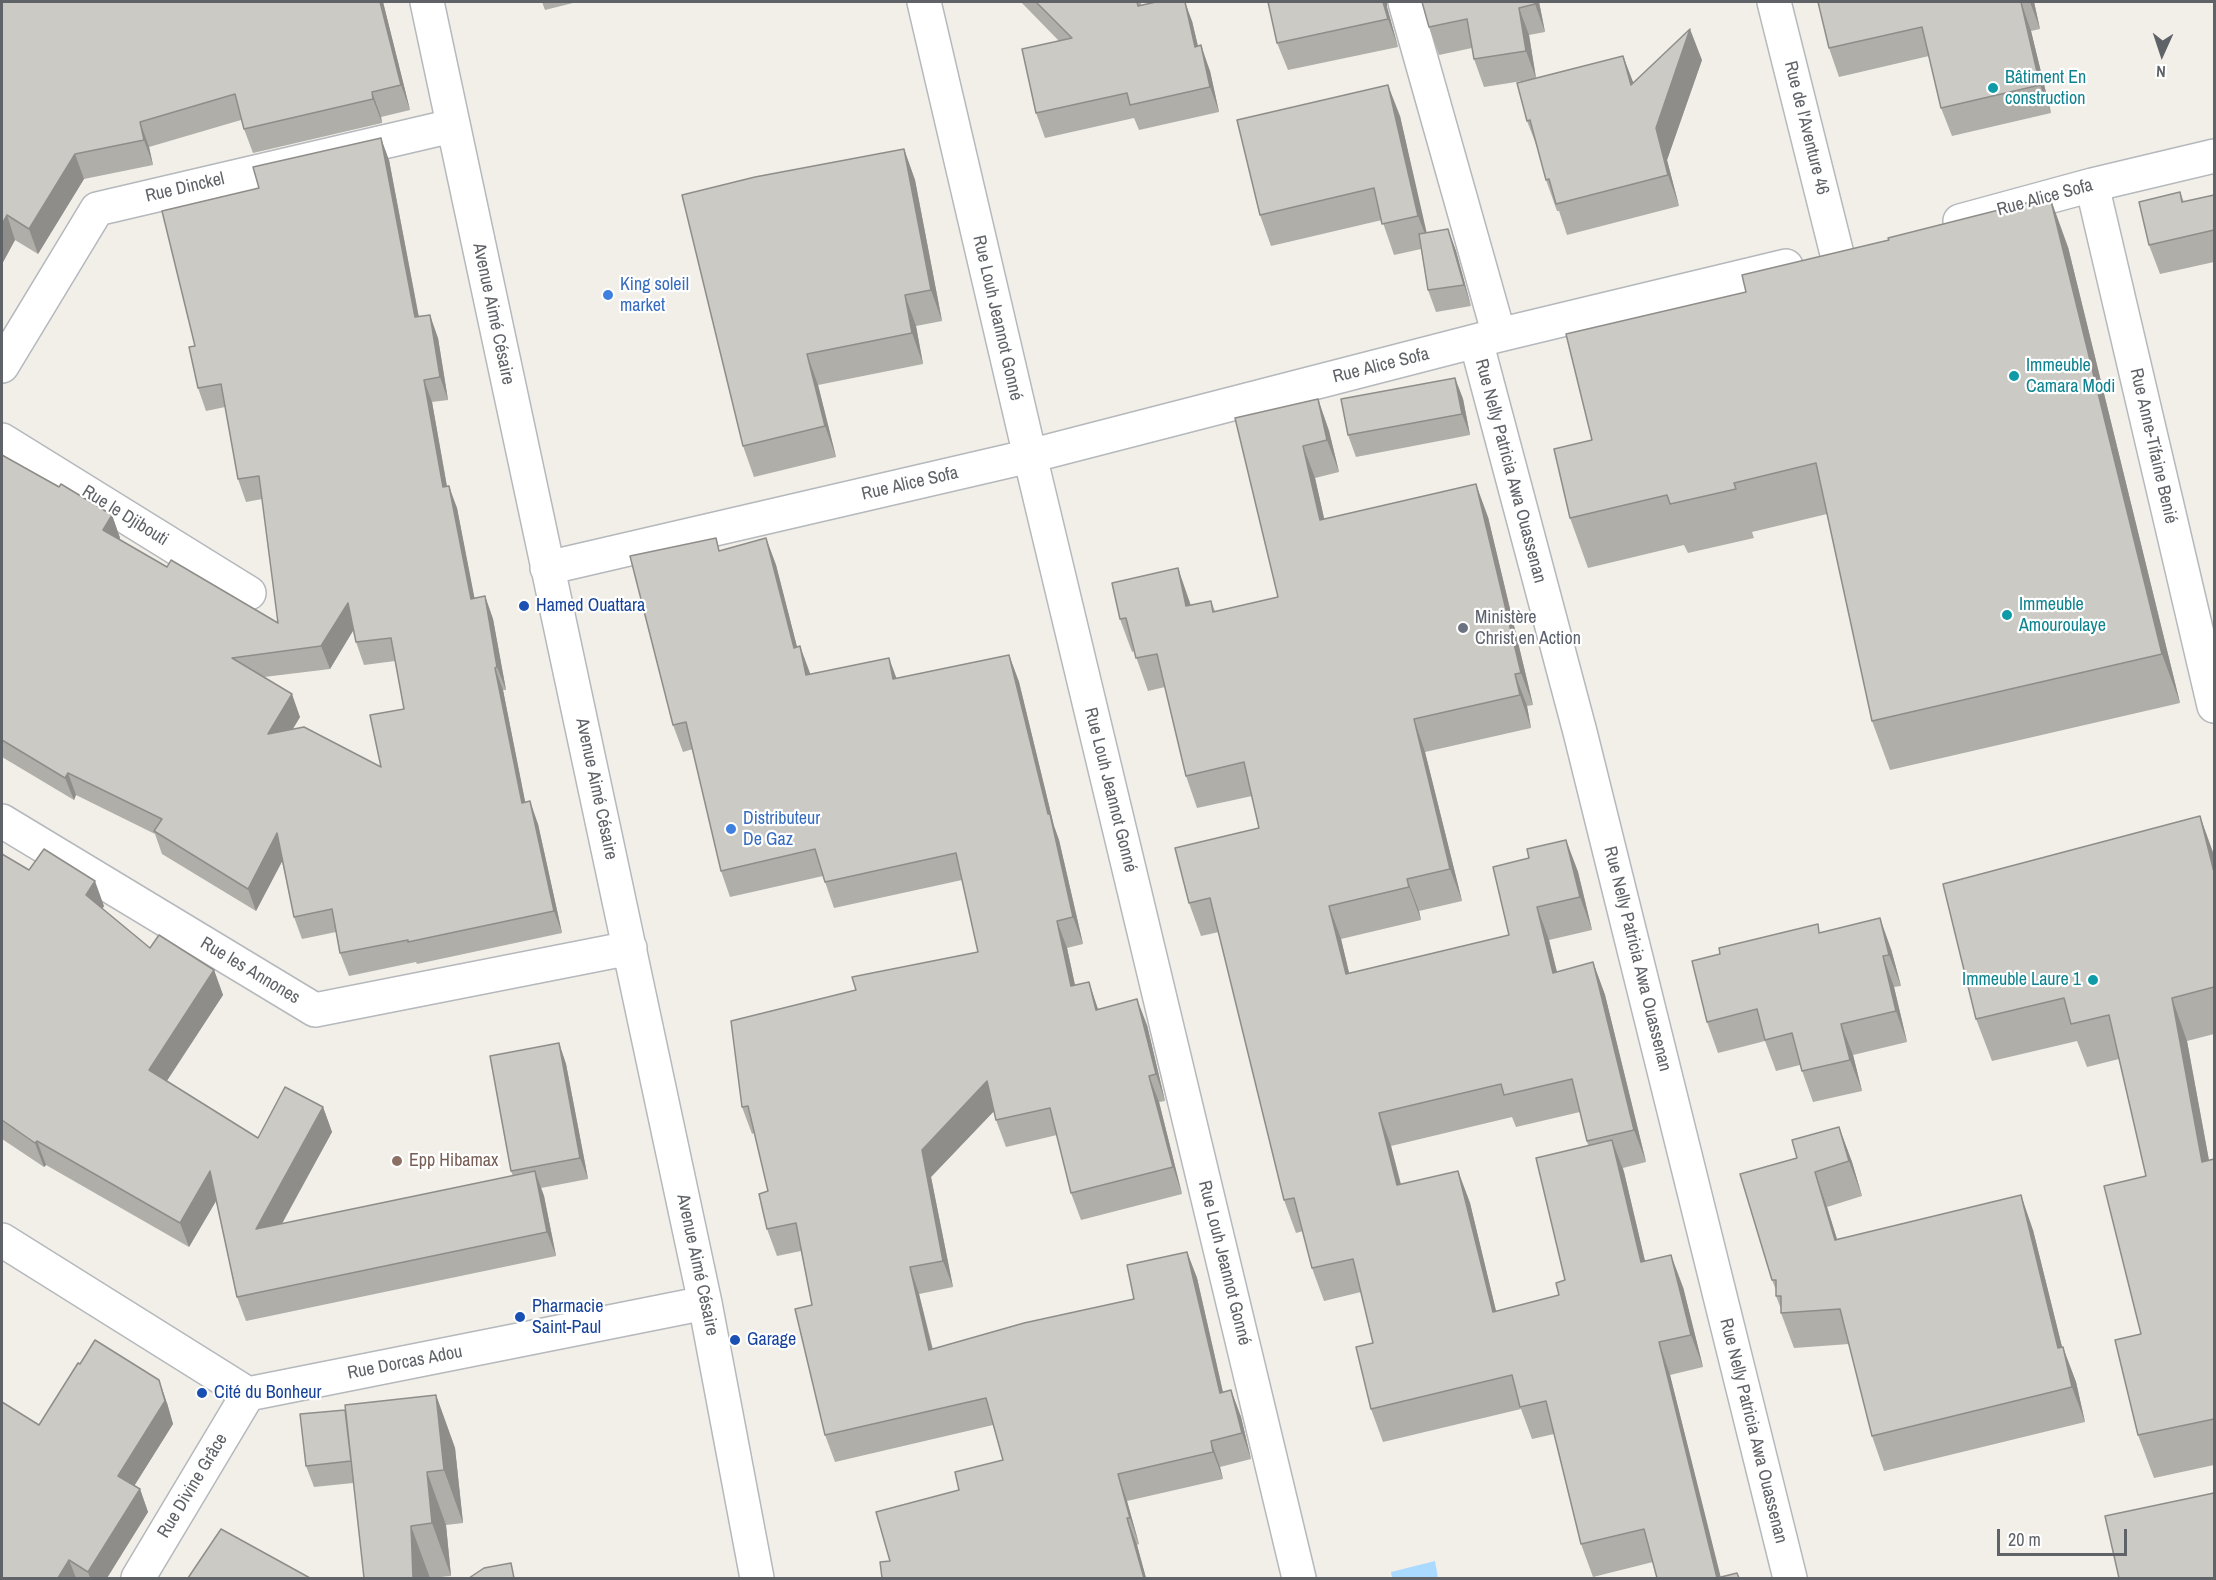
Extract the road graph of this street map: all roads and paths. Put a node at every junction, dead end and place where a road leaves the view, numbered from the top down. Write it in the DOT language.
graph roads {
  1 [pos="427,2"];
  2 [pos="924,2"];
  3 [pos="1405,2"];
  4 [pos="1774,2"];
  5 [pos="453,126"];
  6 [pos="2214,156"];
  7 [pos="2092,185"];
  8 [pos="1930,229"];
  9 [pos="1849,251"];
  10 [pos="1487,338"];
  11 [pos="2,366"];
  12 [pos="2,440"];
  13 [pos="1030,456"];
  14 [pos="547,568"];
  15 [pos="249,593"];
  16 [pos="2214,706"];
  17 [pos="2,821"];
  18 [pos="630,948"];
  19 [pos="2,1240"];
  20 [pos="705,1303"];
  21 [pos="248,1394"];
  22 [pos="138,1578"];
  23 [pos="757,1578"];
  24 [pos="1299,1578"];
  25 [pos="1790,1578"];
  1 -- 5 [label="street, Avenue Aimé Césaire"];
  2 -- 13 [label="street, Rue Louh Jeannot Gonné"];
  3 -- 10 [label="street, Rue Nelly Patricia Awa Ouassenan"];
  4 -- 9 [label="street, Rue de l'Aventure 46"];
  5 -- 11 [label="street, Rue Dinckel"];
  5 -- 14 [label="street, Avenue Aimé Césaire"];
  6 -- 7 [label="street, Rue Alice Sofa"];
  7 -- 8 [label="street, Rue Alice Sofa"];
  7 -- 16 [label="street, Rue Anne-Tifaine Benié"];
  9 -- 10 [label="street, Rue Alice Sofa"];
  10 -- 13 [label="street, Rue Alice Sofa"];
  10 -- 25 [label="street, Rue Nelly Patricia Awa Ouassenan"];
  12 -- 15 [label="street, Rue le Djibouti"];
  13 -- 14 [label="street, Rue Alice Sofa"];
  13 -- 24 [label="street, Rue Louh Jeannot Gonné"];
  14 -- 18 [label="street, Avenue Aimé Césaire"];
  17 -- 18 [label="street, Rue les Annones"];
  18 -- 20 [label="street, Avenue Aimé Césaire"];
  19 -- 21 [label="street"];
  20 -- 21 [label="street, Rue Dorcas Adou"];
  20 -- 23 [label="street, Avenue Aimé Césaire"];
  21 -- 22 [label="street, Rue Divine Grâce"];
}
